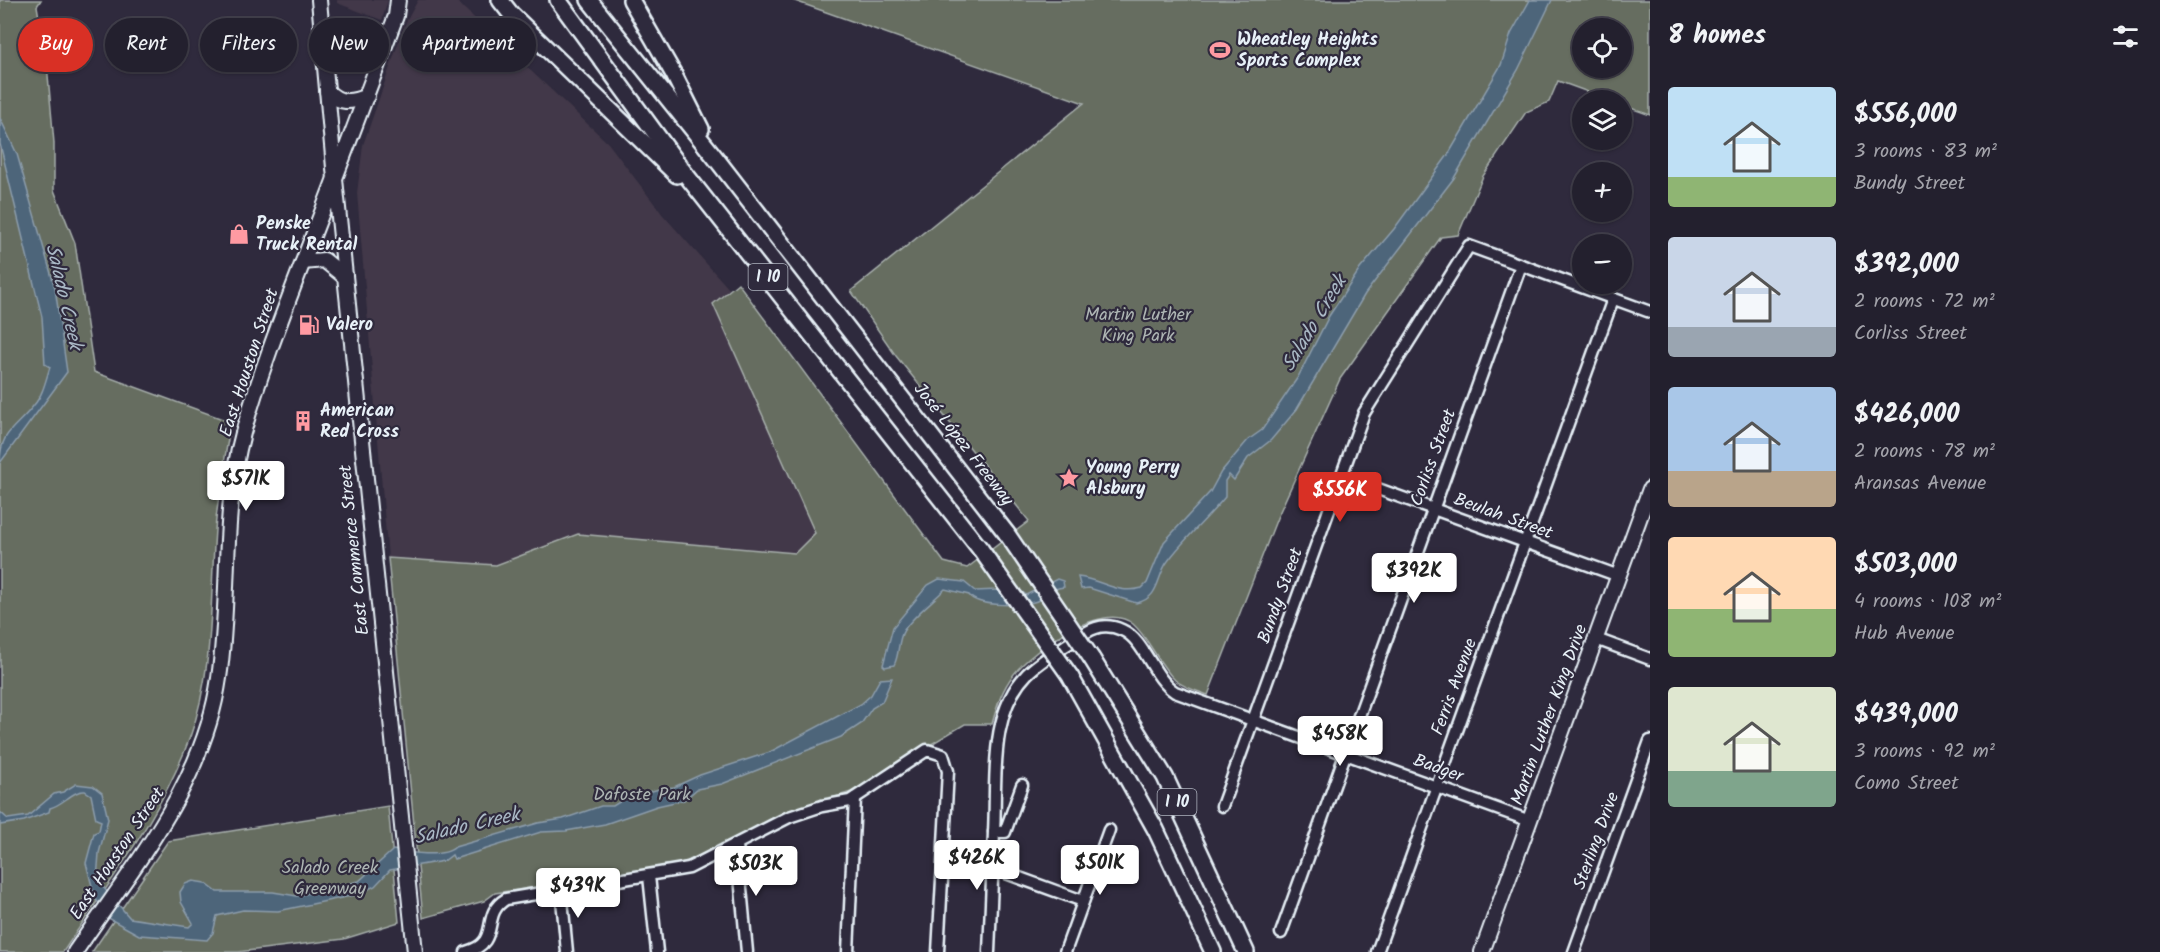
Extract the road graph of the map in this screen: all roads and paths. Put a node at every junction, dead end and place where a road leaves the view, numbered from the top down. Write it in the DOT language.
graph roads {
  1 [pos="319,0"];
  2 [pos="398,0"];
  3 [pos="407,0"];
  4 [pos="500,0"];
  5 [pos="558,0"];
  6 [pos="590,0"];
  7 [pos="631,0"];
  8 [pos="396,16"];
  9 [pos="327,91"];
  10 [pos="367,96"];
  11 [pos="714,156"];
  12 [pos="335,179"];
  13 [pos="718,215"];
  14 [pos="303,262"];
  15 [pos="1521,265"];
  16 [pos="345,277"];
  17 [pos="1613,299"];
  18 [pos="1650,312"];
  19 [pos="1342,476"];
  20 [pos="1650,489"];
  21 [pos="1433,509"];
  22 [pos="1526,542"];
  23 [pos="1618,576"];
  24 [pos="1596,639"];
  25 [pos="1650,659"];
  26 [pos="1253,719"];
  27 [pos="1650,741"];
  28 [pos="1345,753"];
  29 [pos="1022,785"];
  30 [pos="1437,787"];
  31 [pos="855,798"];
  32 [pos="1222,806"];
  33 [pos="1530,821"];
  34 [pos="1109,830"];
  35 [pos="994,832"];
  36 [pos="736,844"];
  37 [pos="1205,858"];
  38 [pos="992,868"];
  39 [pos="649,876"];
  40 [pos="561,889"];
  41 [pos="1083,901"];
  42 [pos="1203,929"];
  43 [pos="1281,933"];
  44 [pos="75,952"];
  45 [pos="415,952"];
  46 [pos="466,952"];
  47 [pos="567,952"];
  48 [pos="657,952"];
  49 [pos="747,952"];
  50 [pos="848,952"];
  51 [pos="938,952"];
  52 [pos="988,952"];
  53 [pos="1065,952"];
  54 [pos="1209,952"];
  55 [pos="1213,952"];
  56 [pos="1246,952"];
  57 [pos="1256,952"];
  58 [pos="1377,952"];
  59 [pos="1482,952"];
  60 [pos="1574,952"];
  1 -- 9 [label="main road, East Commerce Street"];
  2 -- 8 [label="main road, East Houston Street"];
  3 -- 8 [label="main road, East Houston Street"];
  4 -- 13 [label="highway"];
  5 -- 13 [label="highway, I 10"];
  6 -- 11 [label="highway, José López Freeway / I 10"];
  7 -- 11 [label="highway"];
  8 -- 10 [label="main road, East Houston Street"];
  9 -- 10 [label="main road"];
  9 -- 12 [label="main road, East Commerce Street"];
  10 -- 12 [label="main road, East Houston Street"];
  11 -- 37 [label="highway, José López Freeway / I 10, bridge"];
  12 -- 14 [label="main road, East Houston Street"];
  12 -- 16 [label="main road, East Commerce Street"];
  13 -- 42 [label="highway, I 10, bridge"];
  14 -- 16 [label="main road"];
  14 -- 44 [label="main road, East Houston Street"];
  15 -- 17 [label="street"];
  15 -- 19 [label="street, Bundy Street"];
  15 -- 21 [label="street, Corliss Street"];
  16 -- 45 [label="main road, East Commerce Street"];
  17 -- 18 [label="street"];
  17 -- 22 [label="street, Ferris Avenue"];
  19 -- 21 [label="street, Beulah Street"];
  19 -- 26 [label="street, Bundy Street"];
  20 -- 23 [label="main road, Martin Luther King Drive"];
  21 -- 22 [label="street, Beulah Street"];
  21 -- 28 [label="street, Corliss Street"];
  22 -- 23 [label="street, Beulah Street"];
  22 -- 30 [label="street, Ferris Avenue"];
  23 -- 24 [label="main road, Martin Luther King Drive"];
  24 -- 25 [label="street"];
  24 -- 33 [label="main road, Martin Luther King Drive"];
  26 -- 28 [label="street, Badger"];
  26 -- 32 [label="street, Bundy Street"];
  26 -- 35 [label="street, Badger"];
  27 -- 60 [label="street, Sterling Drive"];
  28 -- 30 [label="street, Badger"];
  28 -- 43 [label="street, Corliss Street"];
  29 -- 35 [label="street"];
  30 -- 33 [label="street, Badger"];
  30 -- 58 [label="street, Ferris Avenue"];
  31 -- 36 [label="street"];
  31 -- 50 [label="street"];
  31 -- 51 [label="street"];
  33 -- 59 [label="main road, Martin Luther King Drive"];
  34 -- 41 [label="street"];
  35 -- 38 [label="street"];
  36 -- 39 [label="street"];
  36 -- 49 [label="street"];
  37 -- 56 [label="highway, José López Freeway / I 10"];
  37 -- 57 [label="highway"];
  38 -- 41 [label="street"];
  38 -- 52 [label="street"];
  39 -- 40 [label="street"];
  39 -- 48 [label="street"];
  40 -- 46 [label="street"];
  40 -- 47 [label="street"];
  41 -- 53 [label="street"];
  42 -- 54 [label="highway"];
  42 -- 55 [label="highway, I 10"];
}
